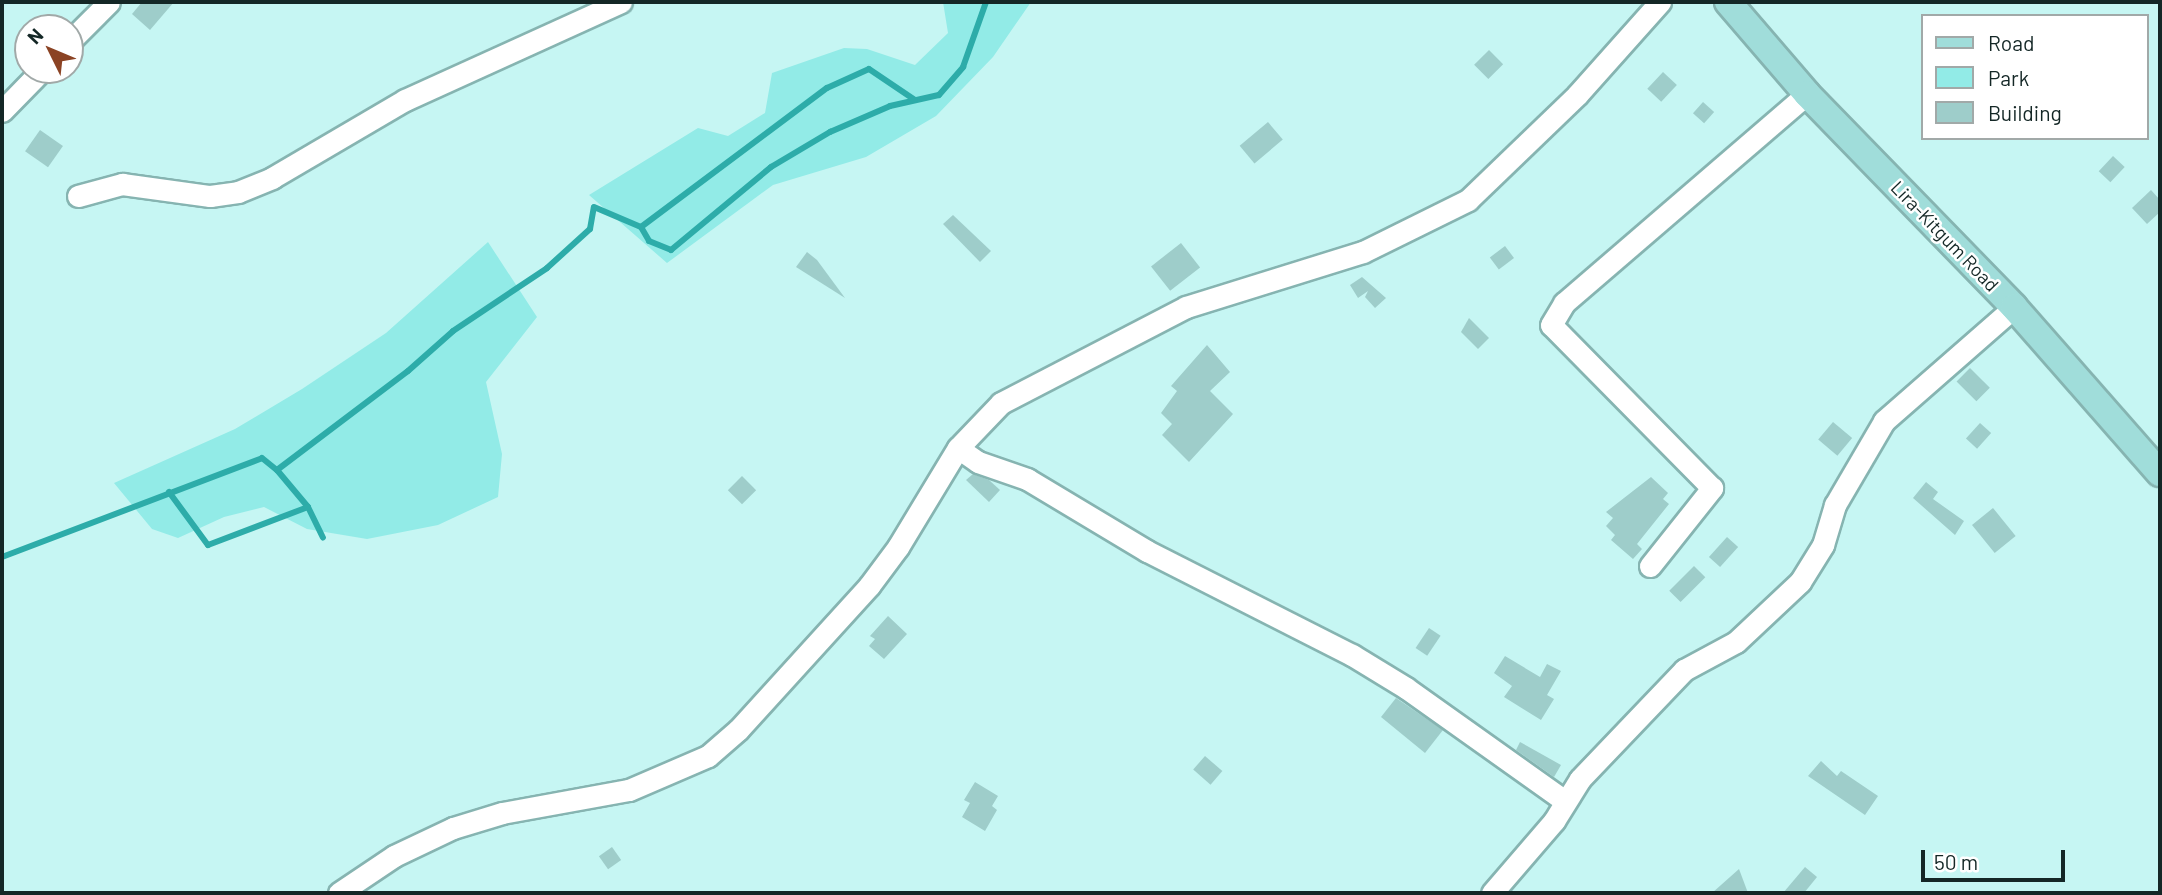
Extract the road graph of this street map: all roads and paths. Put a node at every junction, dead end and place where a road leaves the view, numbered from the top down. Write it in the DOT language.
graph roads {
  1 [pos="108,2"];
  2 [pos="621,2"];
  3 [pos="1660,2"];
  4 [pos="1728,2"];
  5 [pos="84,27"];
  6 [pos="28,84"];
  7 [pos="1807,94"];
  8 [pos="2,111"];
  9 [pos="78,196"];
  10 [pos="2014,307"];
  11 [pos="958,448"];
  12 [pos="2160,473"];
  13 [pos="1650,566"];
  14 [pos="1565,800"];
  15 [pos="339,893"];
  16 [pos="1492,893"];
  1 -- 5 [label="street"];
  2 -- 9 [label="street"];
  3 -- 11 [label="street"];
  4 -- 7 [label="main road, Lira-Kitgum Road"];
  6 -- 8 [label="street"];
  7 -- 10 [label="main road, Lira-Kitgum Road"];
  7 -- 13 [label="street"];
  10 -- 12 [label="main road, Lira-Kitgum Road"];
  10 -- 14 [label="street"];
  11 -- 14 [label="street"];
  11 -- 15 [label="street"];
  14 -- 16 [label="street"];
}
